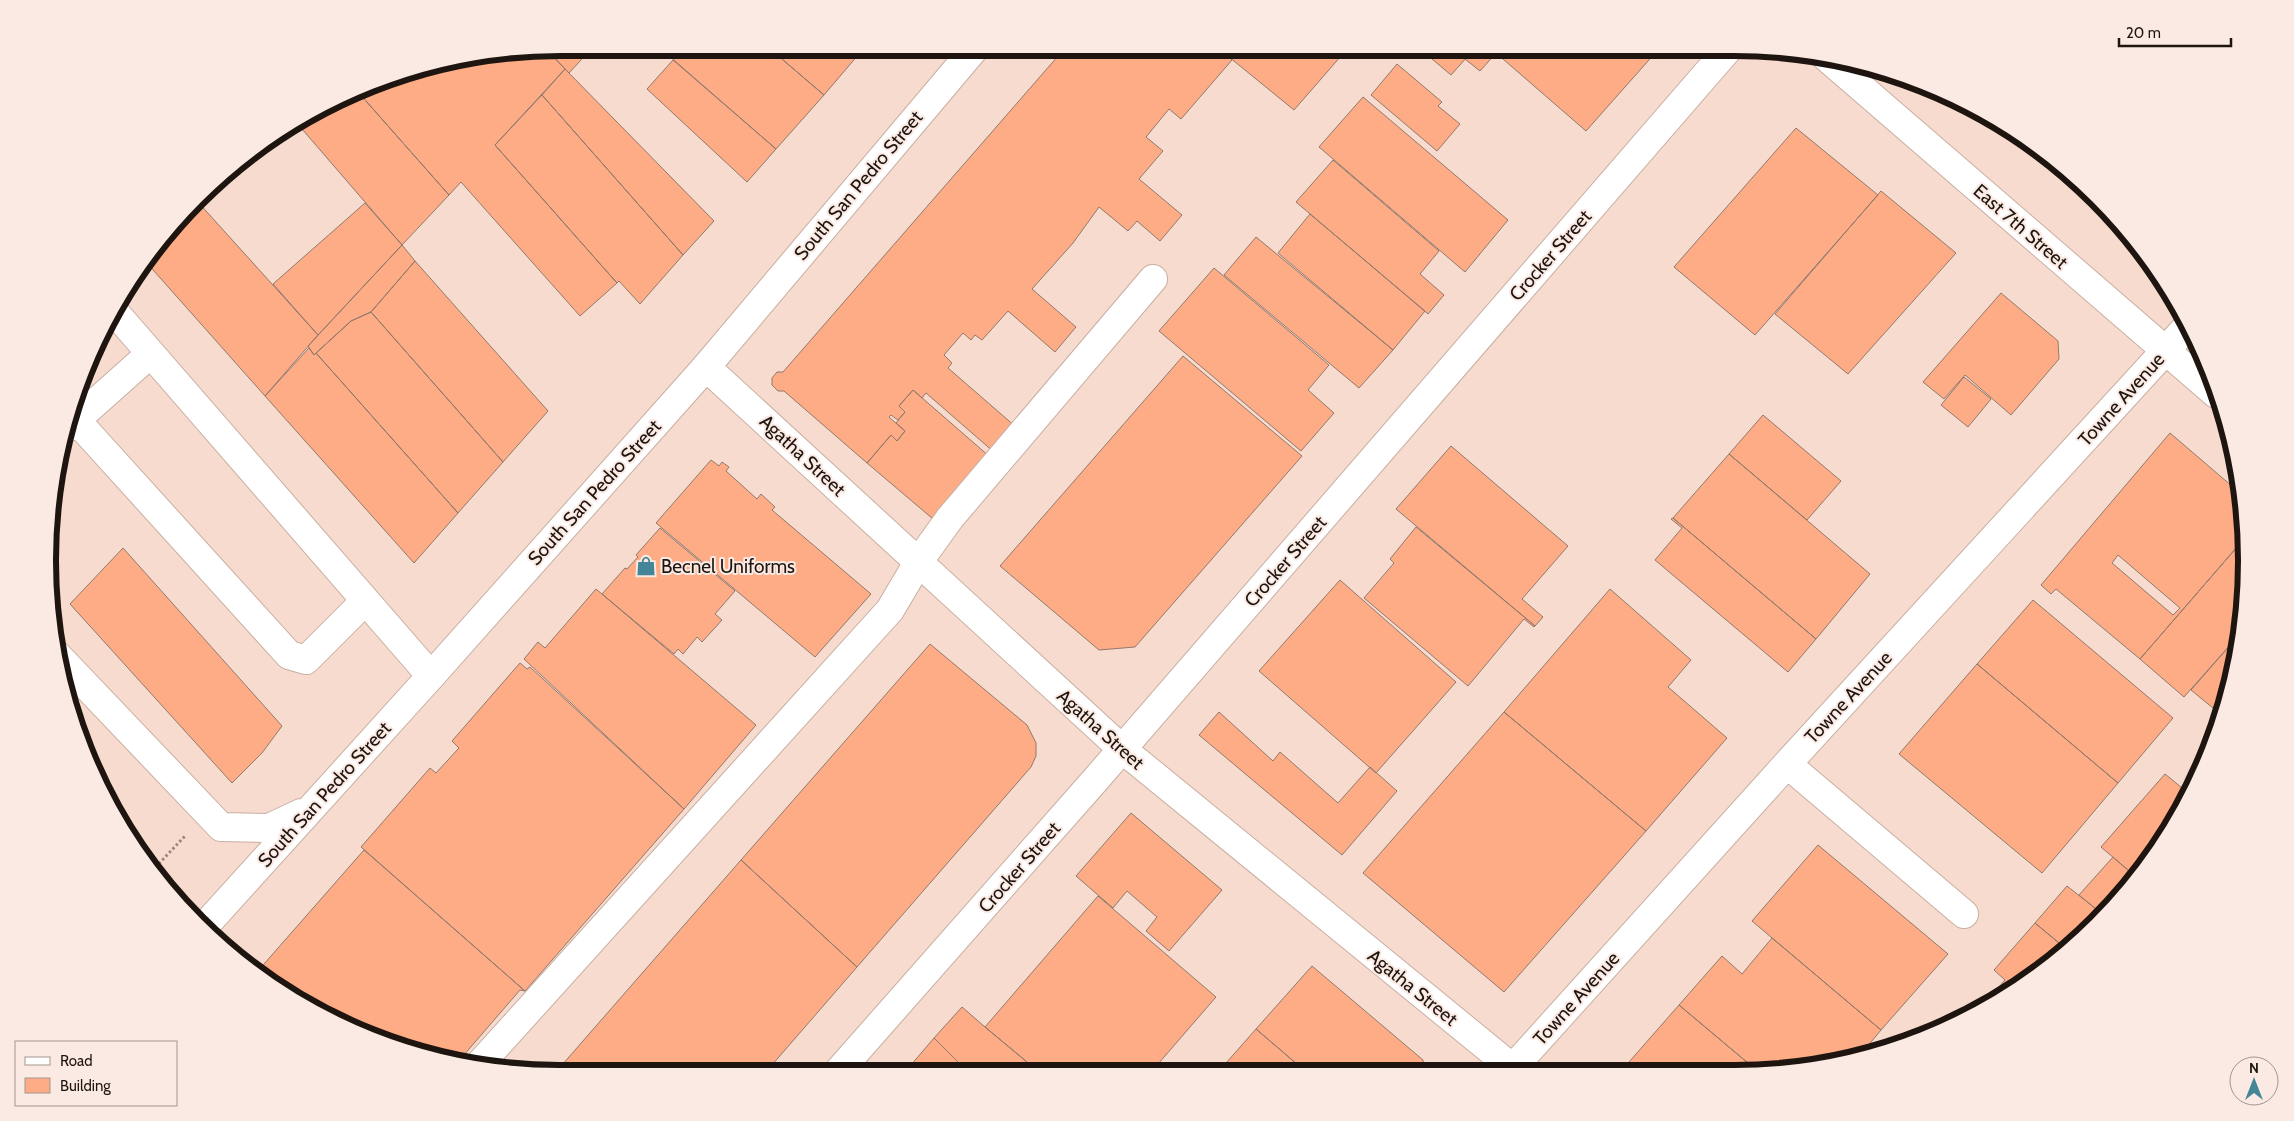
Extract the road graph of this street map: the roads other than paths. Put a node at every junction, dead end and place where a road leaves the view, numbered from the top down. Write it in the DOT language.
graph roads {
  1 [pos="967,56"];
  2 [pos="1722,56"];
  3 [pos="1838,67"];
  4 [pos="1153,279"];
  5 [pos="119,317"];
  6 [pos="2183,331"];
  7 [pos="2165,350"];
  8 [pos="150,354"];
  9 [pos="706,367"];
  10 [pos="2206,385"];
  11 [pos="76,419"];
  12 [pos="74,427"];
  13 [pos="919,562"];
  14 [pos="365,601"];
  15 [pos="67,665"];
  16 [pos="431,676"];
  17 [pos="1122,750"];
  18 [pos="1786,764"];
  19 [pos="312,808"];
  20 [pos="1964,914"];
  21 [pos="209,922"];
  22 [pos="486,1059"];
  23 [pos="843,1065"];
  24 [pos="1507,1065"];
  25 [pos="1517,1065"];
  1 -- 9 [label="street, South San Pedro Street"];
  2 -- 17 [label="street, Crocker Street"];
  3 -- 7 [label="street, East 7th Street"];
  4 -- 13 [label="street"];
  5 -- 8 [label="street"];
  6 -- 7 [label="street, Towne Avenue"];
  7 -- 10 [label="street, East 7th Street"];
  7 -- 18 [label="street, Towne Avenue"];
  8 -- 11 [label="street"];
  8 -- 14 [label="street"];
  9 -- 13 [label="street, Agatha Street"];
  9 -- 16 [label="street, South San Pedro Street"];
  12 -- 14 [label="street"];
  13 -- 17 [label="street, Agatha Street"];
  13 -- 22 [label="street"];
  14 -- 16 [label="street"];
  15 -- 19 [label="street"];
  16 -- 19 [label="street, South San Pedro Street"];
  17 -- 23 [label="street, Crocker Street"];
  17 -- 24 [label="street, Agatha Street"];
  18 -- 20 [label="street"];
  18 -- 25 [label="street, Towne Avenue"];
  19 -- 21 [label="street, South San Pedro Street"];
}
